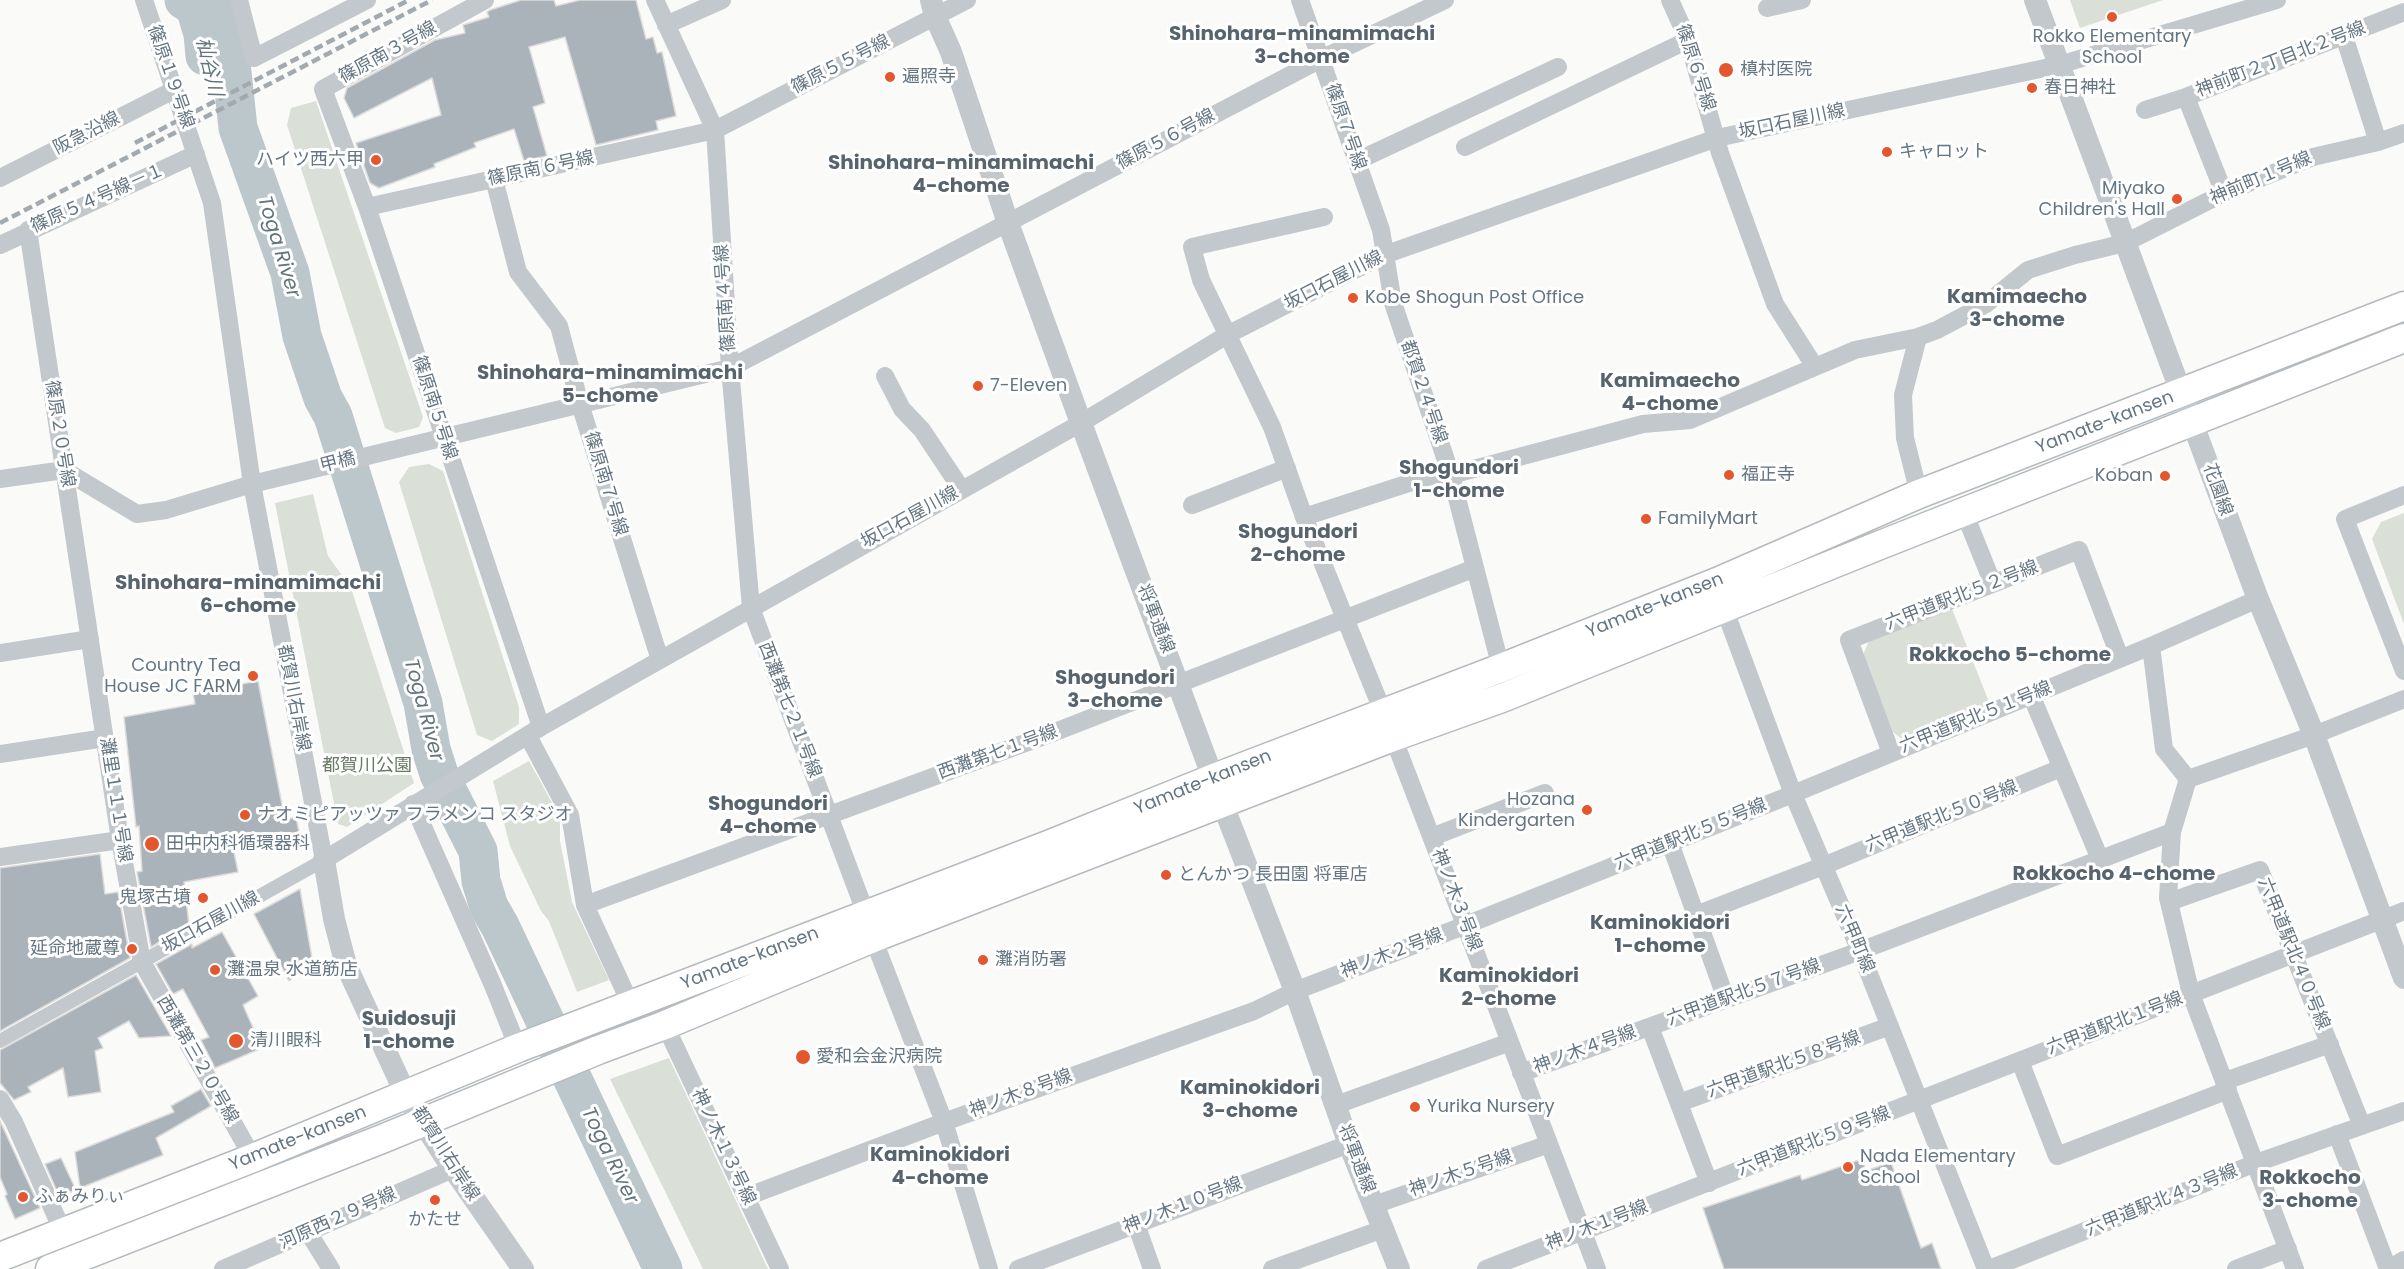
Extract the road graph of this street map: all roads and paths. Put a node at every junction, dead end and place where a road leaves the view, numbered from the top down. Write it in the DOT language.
graph roads {
  1 [pos="144,0"];
  2 [pos="239,0"];
  3 [pos="367,0"];
  4 [pos="485,0"];
  5 [pos="655,0"];
  6 [pos="722,0"];
  7 [pos="967,0"];
  8 [pos="1300,0"];
  9 [pos="1445,0"];
  10 [pos="1670,0"];
  11 [pos="1802,0"];
  12 [pos="2035,0"];
  13 [pos="2277,0"];
  14 [pos="933,8"];
  15 [pos="1767,8"];
  16 [pos="2404,12"];
  17 [pos="666,25"];
  18 [pos="2344,36"];
  19 [pos="1688,40"];
  20 [pos="1321,59"];
  21 [pos="2059,65"];
  22 [pos="1558,67"];
  23 [pos="323,89"];
  24 [pos="174,90"];
  25 [pos="2186,97"];
  26 [pos="2145,110"];
  27 [pos="715,130"];
  28 [pos="2404,133"];
  29 [pos="1716,138"];
  30 [pos="2378,142"];
  31 [pos="1465,147"];
  32 [pos="196,154"];
  33 [pos="1357,161"];
  34 [pos="0,178"];
  35 [pos="494,179"];
  36 [pos="2224,193"];
  37 [pos="367,207"];
  38 [pos="1324,217"];
  39 [pos="1008,223"];
  40 [pos="28,230"];
  41 [pos="2125,243"];
  42 [pos="0,245"];
  43 [pos="1384,255"];
  44 [pos="2404,306"];
  45 [pos="1227,336"];
  46 [pos="1918,337"];
  47 [pos="2404,338"];
  48 [pos="730,368"];
  49 [pos="1815,368"];
  50 [pos="885,376"];
  51 [pos="2181,394"];
  52 [pos="580,404"];
  53 [pos="2192,422"];
  54 [pos="1081,423"];
  55 [pos="443,437"];
  56 [pos="1287,468"];
  57 [pos="64,470"];
  58 [pos="1451,475"];
  59 [pos="0,479"];
  60 [pos="252,484"];
  61 [pos="962,490"];
  62 [pos="1919,495"];
  63 [pos="2404,495"];
  64 [pos="1192,505"];
  65 [pos="1964,512"];
  66 [pos="1304,517"];
  67 [pos="1475,568"];
  68 [pos="1993,584"];
  69 [pos="2258,599"];
  70 [pos="751,608"];
  71 [pos="1724,608"];
  72 [pos="1345,618"];
  73 [pos="90,639"];
  74 [pos="2151,646"];
  75 [pos="0,652"];
  76 [pos="2120,658"];
  77 [pos="660,660"];
  78 [pos="1501,668"];
  79 [pos="2404,671"];
  80 [pos="1179,683"];
  81 [pos="2031,695"];
  82 [pos="2404,699"];
  83 [pos="1388,725"];
  84 [pos="535,732"];
  85 [pos="2314,735"];
  86 [pos="105,738"];
  87 [pos="1891,753"];
  88 [pos="0,754"];
  89 [pos="2061,768"];
  90 [pos="1214,778"];
  91 [pos="2188,779"];
  92 [pos="1545,793"];
  93 [pos="1793,794"];
  94 [pos="416,802"];
  95 [pos="1223,805"];
  96 [pos="830,815"];
  97 [pos="2172,832"];
  98 [pos="1432,837"];
  99 [pos="120,840"];
  100 [pos="1670,843"];
  101 [pos="0,857"];
  102 [pos="324,860"];
  103 [pos="2100,860"];
  104 [pos="1823,866"];
  105 [pos="1589,875"];
  106 [pos="2169,902"];
  107 [pos="585,905"];
  108 [pos="2404,911"];
  109 [pos="1696,915"];
  110 [pos="2381,920"];
  111 [pos="1466,925"];
  112 [pos="869,926"];
  113 [pos="1860,951"];
  114 [pos="2293,954"];
  115 [pos="142,962"];
  116 [pos="2404,978"];
  117 [pos="1295,991"];
  118 [pos="2192,994"];
  119 [pos="1726,999"];
  120 [pos="631,1005"];
  121 [pos="665,1025"];
  122 [pos="1890,1026"];
  123 [pos="1650,1027"];
  124 [pos="0,1041"];
  125 [pos="1510,1042"];
  126 [pos="2330,1044"];
  127 [pos="518,1048"];
  128 [pos="2020,1061"];
  129 [pos="1521,1073"];
  130 [pos="2227,1086"];
  131 [pos="406,1095"];
  132 [pos="0,1099"];
  133 [pos="1920,1101"];
  134 [pos="1679,1103"];
  135 [pos="1336,1105"];
  136 [pos="2404,1111"];
  137 [pos="424,1122"];
  138 [pos="944,1122"];
  139 [pos="2362,1126"];
  140 [pos="2337,1134"];
  141 [pos="1349,1144"];
  142 [pos="1549,1144"];
  143 [pos="253,1158"];
  144 [pos="2256,1163"];
  145 [pos="453,1169"];
  146 [pos="1708,1183"];
  147 [pos="746,1197"];
  148 [pos="1374,1205"];
  149 [pos="1136,1224"];
  150 [pos="1383,1229"];
  151 [pos="63,1232"];
  152 [pos="308,1232"];
  153 [pos="1583,1232"];
  154 [pos="2288,1249"];
  155 [pos="0,1257"];
  156 [pos="2404,1262"];
  157 [pos="68,1266"];
  158 [pos="223,1269"];
  159 [pos="331,1269"];
  160 [pos="523,1269"];
  161 [pos="780,1269"];
  162 [pos="989,1269"];
  163 [pos="1018,1269"];
  164 [pos="1152,1269"];
  165 [pos="1272,1269"];
  166 [pos="1399,1269"];
  167 [pos="1486,1269"];
  168 [pos="1597,1269"];
  169 [pos="1987,1269"];
  170 [pos="2236,1269"];
  171 [pos="2295,1269"];
  172 [pos="2388,1269"];
  173 [pos="2393,1269"];
  1 -- 24 [label="street, 篠原１９号線"];
  2 -- 3 [label="street"];
  4 -- 23 [label="street, 篠原南３号線"];
  5 -- 17 [label="street, 篠原南４号線"];
  6 -- 17 [label="street"];
  7 -- 14 [label="street, 篠原５５号線"];
  8 -- 20 [label="street, 篠原７号線"];
  9 -- 20 [label="street, 篠原５６号線"];
  10 -- 19 [label="street, 篠原６号線"];
  11 -- 15 [label="street"];
  12 -- 21 [label="street, 花園線"];
  13 -- 21 [label="street, 坂口石屋川線"];
  14 -- 27 [label="street, 篠原５５号線"];
  14 -- 39 [label="street, 将軍通線"];
  16 -- 18 [label="street, 神前町２丁目北２号線"];
  17 -- 27 [label="street, 篠原南４号線"];
  18 -- 25 [label="street, 神前町２丁目北２号線"];
  18 -- 30 [label="street"];
  19 -- 29 [label="street, 篠原６号線"];
  19 -- 31 [label="street"];
  20 -- 33 [label="street, 篠原７号線"];
  20 -- 39 [label="street, 篠原５６号線"];
  21 -- 29 [label="street, 坂口石屋川線"];
  21 -- 41 [label="street, 花園線"];
  22 -- 33 [label="street"];
  23 -- 37 [label="street, 篠原南５号線"];
  24 -- 32 [label="street, 篠原１９号線"];
  24 -- 34 [label="street, 阪急沿線"];
  25 -- 26 [label="street"];
  25 -- 36 [label="street, 神前町２丁目北２号線"];
  27 -- 35 [label="street, 篠原南６号線"];
  27 -- 48 [label="street, 篠原南４号線"];
  28 -- 30 [label="street, 神前町１号線"];
  29 -- 43 [label="street, 坂口石屋川線"];
  29 -- 49 [label="street, 篠原６号線"];
  30 -- 36 [label="street, 神前町１号線"];
  32 -- 40 [label="street, 篠原５４号線－１"];
  32 -- 60 [label="street, 都賀川右岸線"];
  33 -- 43 [label="street, 篠原７号線"];
  35 -- 37 [label="street, 篠原南６号線"];
  35 -- 52 [label="street, 篠原南７号線"];
  36 -- 41 [label="street, 神前町１号線"];
  37 -- 55 [label="street, 篠原南５号線"];
  38 -- 45 [label="street, 神ノ木３号線"];
  39 -- 48 [label="street, 篠原５６号線"];
  39 -- 54 [label="street, 将軍通線"];
  40 -- 42 [label="street, 篠原５４号線－１"];
  40 -- 57 [label="street, 篠原２０号線"];
  41 -- 46 [label="street, 神前町１号線"];
  41 -- 51 [label="street, 花園線"];
  43 -- 45 [label="street, 坂口石屋川線"];
  43 -- 58 [label="street, 都賀２４号線"];
  44 -- 51 [label="main road, Yamate-kansen"];
  45 -- 54 [label="street, 坂口石屋川線"];
  45 -- 56 [label="street, 神ノ木３号線"];
  46 -- 49 [label="street, 神前町１号線"];
  46 -- 62 [label="street"];
  47 -- 53 [label="main road, Yamate-kansen"];
  48 -- 52 [label="street, 篠原５６号線"];
  48 -- 70 [label="street, 篠原南４号線"];
  49 -- 58 [label="street, 神前町１号線"];
  50 -- 61 [label="street"];
  51 -- 53 [label="street, 花園線"];
  51 -- 62 [label="main road, Yamate-kansen"];
  52 -- 55 [label="street, 甲橋"];
  52 -- 77 [label="street, 篠原南７号線"];
  53 -- 65 [label="main road, Yamate-kansen"];
  53 -- 69 [label="street, 花園線"];
  54 -- 61 [label="street, 坂口石屋川線"];
  54 -- 80 [label="street, 将軍通線"];
  55 -- 60 [label="street, 甲橋"];
  55 -- 84 [label="street, 篠原南５号線"];
  56 -- 64 [label="street"];
  56 -- 66 [label="street, 神ノ木３号線"];
  57 -- 59 [label="street"];
  57 -- 60 [label="street, 甲橋"];
  57 -- 73 [label="street, 篠原２０号線"];
  58 -- 66 [label="street, 神前町１号線"];
  58 -- 67 [label="street, 都賀２４号線"];
  60 -- 102 [label="street, 都賀川右岸線"];
  61 -- 70 [label="street, 坂口石屋川線"];
  62 -- 78 [label="main road, Yamate-kansen"];
  63 -- 79 [label="street"];
  65 -- 68 [label="street"];
  65 -- 71 [label="main road, Yamate-kansen"];
  66 -- 72 [label="street, 神ノ木３号線"];
  67 -- 72 [label="street, 西灘第七１号線"];
  67 -- 78 [label="street, 都賀２４号線"];
  68 -- 76 [label="street, 六甲道駅北５２号線"];
  68 -- 87 [label="street, 六甲道駅北５２号線"];
  69 -- 74 [label="street, 六甲道駅北５１号線"];
  69 -- 85 [label="street, 花園線"];
  70 -- 77 [label="street, 坂口石屋川線"];
  70 -- 96 [label="street, 西灘第七２１号線"];
  71 -- 83 [label="main road, Yamate-kansen"];
  71 -- 93 [label="street, 六甲町線"];
  72 -- 80 [label="street, 西灘第七１号線"];
  72 -- 83 [label="street, 神ノ木３号線"];
  73 -- 75 [label="street"];
  73 -- 86 [label="street, 灘里１１１号線"];
  74 -- 76 [label="street, 六甲道駅北５１号線"];
  74 -- 91 [label="street"];
  76 -- 81 [label="street, 六甲道駅北５１号線"];
  77 -- 84 [label="street, 坂口石屋川線"];
  78 -- 83 [label="main road, Yamate-kansen"];
  80 -- 90 [label="street, 将軍通線"];
  80 -- 96 [label="street, 西灘第七１号線"];
  81 -- 87 [label="street, 六甲道駅北５１号線"];
  81 -- 89 [label="street"];
  82 -- 85 [label="street"];
  83 -- 90 [label="main road, Yamate-kansen"];
  83 -- 95 [label="main road, Yamate-kansen"];
  83 -- 98 [label="street, 神ノ木３号線"];
  84 -- 94 [label="street, 坂口石屋川線"];
  84 -- 107 [label="street, 篠原南５号線"];
  85 -- 91 [label="street"];
  85 -- 110 [label="street, 花園線"];
  86 -- 88 [label="street"];
  86 -- 99 [label="street, 灘里１１１号線"];
  87 -- 93 [label="street, 六甲道駅北５１号線"];
  89 -- 103 [label="street"];
  89 -- 104 [label="street, 六甲道駅北５０号線"];
  90 -- 95 [label="street, 将軍通線"];
  90 -- 112 [label="main road, Yamate-kansen"];
  91 -- 97 [label="street, 六甲道駅北１号線"];
  92 -- 98 [label="street"];
  93 -- 100 [label="street, 六甲道駅北５５号線"];
  93 -- 104 [label="street, 六甲町線"];
  94 -- 102 [label="street, 坂口石屋川線"];
  94 -- 127 [label="street"];
  95 -- 112 [label="main road, Yamate-kansen"];
  95 -- 117 [label="street, 将軍通線"];
  96 -- 107 [label="street, 西灘第七１号線"];
  96 -- 112 [label="street, 西灘第七２１号線"];
  97 -- 103 [label="street, 六甲道駅北５７号線"];
  97 -- 106 [label="street, 六甲道駅北１号線"];
  98 -- 111 [label="street, 神ノ木３号線"];
  99 -- 101 [label="street"];
  99 -- 115 [label="street, 灘里１１１号線"];
  100 -- 105 [label="street, 六甲道駅北５５号線"];
  100 -- 109 [label="street"];
  102 -- 115 [label="street, 坂口石屋川線"];
  102 -- 131 [label="street, 都賀川右岸線"];
  103 -- 113 [label="street, 六甲道駅北５７号線"];
  104 -- 109 [label="street, 六甲道駅北５０号線"];
  104 -- 113 [label="street, 六甲町線"];
  105 -- 111 [label="street, 神ノ木２号線"];
  106 -- 114 [label="street, 六甲道駅北４０号線"];
  106 -- 118 [label="street, 六甲道駅北１号線"];
  107 -- 120 [label="street, 篠原南５号線"];
  108 -- 110 [label="street"];
  109 -- 119 [label="street"];
  110 -- 114 [label="street"];
  110 -- 116 [label="street, 花園線"];
  111 -- 117 [label="street, 神ノ木２号線"];
  111 -- 125 [label="street, 神ノ木３号線"];
  112 -- 120 [label="main road, Yamate-kansen"];
  112 -- 121 [label="main road, Yamate-kansen"];
  112 -- 138 [label="street, 西灘第七２１号線"];
  113 -- 119 [label="street, 六甲道駅北５７号線"];
  113 -- 122 [label="street, 六甲町線"];
  114 -- 118 [label="street"];
  114 -- 126 [label="street, 六甲道駅北４０号線"];
  115 -- 124 [label="street, 坂口石屋川線"];
  115 -- 143 [label="street, 西灘第三２０号線"];
  117 -- 135 [label="street, 将軍通線"];
  117 -- 138 [label="street, 神ノ木８号線"];
  118 -- 128 [label="street, 六甲道駅北１号線"];
  118 -- 130 [label="street"];
  119 -- 123 [label="street, 六甲道駅北５７号線"];
  120 -- 127 [label="main road, Yamate-kansen"];
  121 -- 137 [label="main road, Yamate-kansen"];
  121 -- 147 [label="street, 神ノ木１３号線"];
  122 -- 133 [label="street, 六甲町線"];
  122 -- 134 [label="street, 六甲道駅北５８号線"];
  123 -- 129 [label="street, 神ノ木４号線"];
  123 -- 134 [label="street, 六甲道駅北５７号線"];
  125 -- 129 [label="street, 神ノ木３号線"];
  125 -- 135 [label="street"];
  126 -- 130 [label="street"];
  126 -- 139 [label="street, 六甲道駅北４０号線"];
  127 -- 131 [label="main road, Yamate-kansen"];
  128 -- 130 [label="street"];
  128 -- 133 [label="street, 六甲道駅北１号線"];
  129 -- 142 [label="street, 神ノ木３号線"];
  130 -- 144 [label="street"];
  131 -- 137 [label="street, 都賀川右岸線"];
  131 -- 143 [label="main road, Yamate-kansen"];
  132 -- 151 [label="street"];
  133 -- 146 [label="street, 六甲道駅北５９号線"];
  133 -- 169 [label="street, 六甲町線"];
  134 -- 146 [label="street, 六甲道駅北５７号線"];
  135 -- 141 [label="street, 将軍通線"];
  136 -- 139 [label="street, 六甲道駅北４３号線"];
  137 -- 145 [label="street, 都賀川右岸線"];
  137 -- 157 [label="main road, Yamate-kansen"];
  138 -- 147 [label="street, 神ノ木８号線"];
  138 -- 162 [label="street, 西灘第七２１号線"];
  139 -- 140 [label="street, 六甲道駅北４３号線"];
  140 -- 144 [label="street, 六甲道駅北４３号線"];
  140 -- 172 [label="street"];
  141 -- 148 [label="street, 将軍通線"];
  141 -- 149 [label="street, 神ノ木１０号線"];
  142 -- 148 [label="street, 神ノ木５号線"];
  142 -- 153 [label="street, 神ノ木３号線"];
  143 -- 151 [label="main road, Yamate-kansen"];
  144 -- 154 [label="street"];
  144 -- 169 [label="street, 六甲道駅北４３号線"];
  145 -- 152 [label="street, 河原西２９号線"];
  145 -- 160 [label="street, 都賀川右岸線"];
  146 -- 153 [label="street, 神ノ木１号線"];
  147 -- 161 [label="street, 神ノ木１３号線"];
  148 -- 150 [label="street, 将軍通線"];
  149 -- 163 [label="street, 神ノ木１０号線"];
  149 -- 164 [label="street"];
  150 -- 165 [label="street"];
  150 -- 166 [label="street, 将軍通線"];
  151 -- 155 [label="main road, Yamate-kansen"];
  152 -- 158 [label="street, 河原西２９号線"];
  152 -- 159 [label="street"];
  153 -- 167 [label="street, 神ノ木１号線"];
  153 -- 168 [label="street, 神ノ木３号線"];
  154 -- 170 [label="street"];
  154 -- 171 [label="street"];
  156 -- 173 [label="street"];
}
